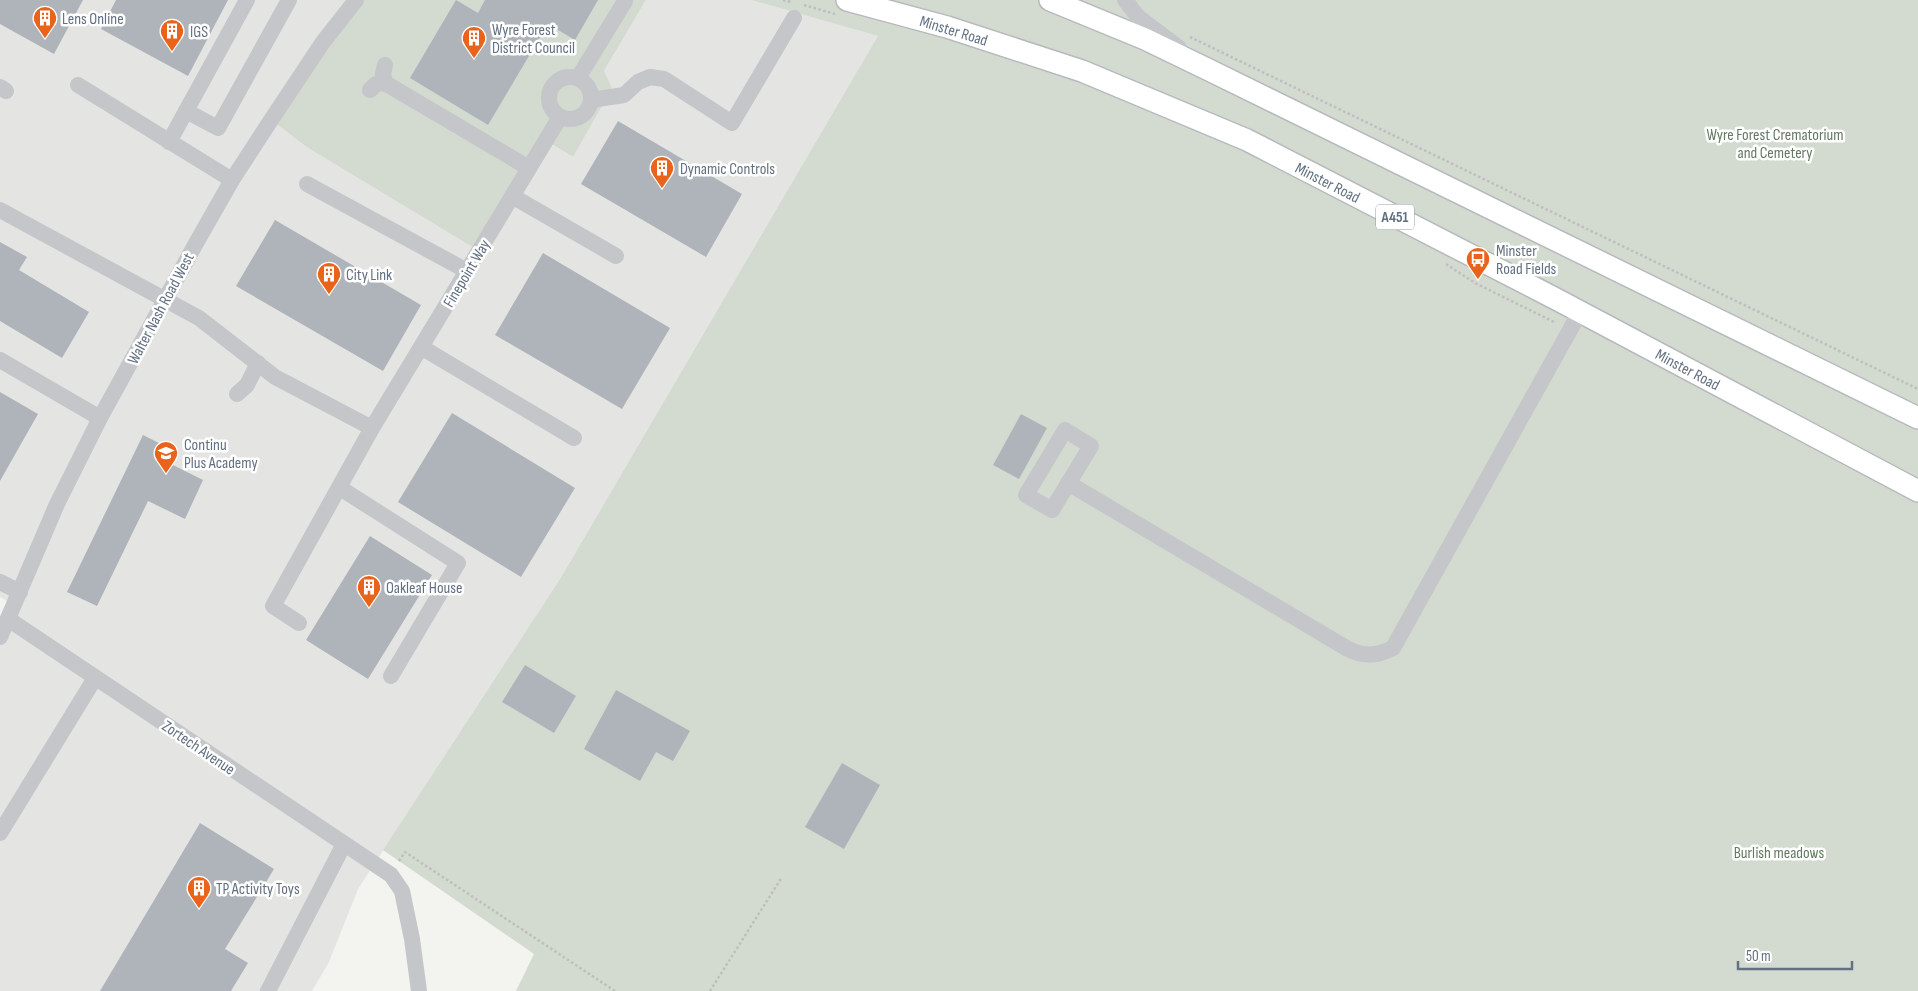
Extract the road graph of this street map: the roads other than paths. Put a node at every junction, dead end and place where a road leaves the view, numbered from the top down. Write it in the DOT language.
graph roads {
  1 [pos="247,0"];
  2 [pos="289,0"];
  3 [pos="356,0"];
  4 [pos="1050,0"];
  5 [pos="1125,0"];
  6 [pos="625,1"];
  7 [pos="842,7"];
  8 [pos="795,8"];
  9 [pos="385,65"];
  10 [pos="1207,69"];
  11 [pos="578,78"];
  12 [pos="385,82"];
  13 [pos="78,85"];
  14 [pos="370,90"];
  15 [pos="591,100"];
  16 [pos="186,111"];
  17 [pos="560,117"];
  18 [pos="169,142"];
  19 [pos="529,168"];
  20 [pos="232,180"];
  21 [pos="307,184"];
  22 [pos="512,196"];
  23 [pos="0,210"];
  24 [pos="616,256"];
  25 [pos="467,271"];
  26 [pos="166,301"];
  27 [pos="1575,321"];
  28 [pos="421,347"];
  29 [pos="0,360"];
  30 [pos="258,363"];
  31 [pos="237,394"];
  32 [pos="100,418"];
  33 [pos="1918,418"];
  34 [pos="372,428"];
  35 [pos="574,438"];
  36 [pos="1068,483"];
  37 [pos="339,490"];
  38 [pos="1918,491"];
  39 [pos="0,582"];
  40 [pos="20,592"];
  41 [pos="8,619"];
  42 [pos="300,623"];
  43 [pos="0,637"];
  44 [pos="391,676"];
  45 [pos="95,678"];
  46 [pos="0,833"];
  47 [pos="344,844"];
  48 [pos="268,991"];
  49 [pos="420,991"];
  1 -- 16 [label="street"];
  2 -- 16 [label="street"];
  3 -- 20 [label="street, Walter Nash Road West"];
  4 -- 10 [label="main road"];
  5 -- 10 [label="street"];
  6 -- 11 [label="street"];
  7 -- 27 [label="main road, Minster Road / A451"];
  8 -- 15 [label="street"];
  9 -- 12 [label="street"];
  10 -- 33 [label="main road"];
  11 -- 15 [label="street"];
  11 -- 17 [label="street"];
  12 -- 14 [label="street"];
  12 -- 19 [label="street"];
  13 -- 18 [label="street"];
  15 -- 17 [label="street"];
  16 -- 18 [label="street"];
  17 -- 19 [label="street, Finepoint Way"];
  18 -- 20 [label="street"];
  19 -- 22 [label="street, Finepoint Way"];
  20 -- 26 [label="street, Walter Nash Road West"];
  21 -- 25 [label="street"];
  22 -- 24 [label="street"];
  22 -- 25 [label="street, Finepoint Way"];
  23 -- 26 [label="street"];
  25 -- 28 [label="street, Finepoint Way"];
  26 -- 30 [label="street"];
  26 -- 32 [label="street, Walter Nash Road West"];
  27 -- 36 [label="street"];
  27 -- 38 [label="main road, Minster Road / A451"];
  28 -- 34 [label="street, Finepoint Way"];
  28 -- 35 [label="street"];
  29 -- 32 [label="street"];
  30 -- 31 [label="street"];
  30 -- 34 [label="street"];
  32 -- 40 [label="street, Walter Nash Road West"];
  34 -- 37 [label="street, Finepoint Way"];
  36 -- 36 [label="street"];
  37 -- 42 [label="street, Finepoint Way"];
  37 -- 44 [label="street"];
  39 -- 40 [label="street"];
  40 -- 41 [label="street, Walter Nash Road West"];
  41 -- 43 [label="street, Walter Nash Road West"];
  41 -- 45 [label="street, Zortech Avenue"];
  45 -- 46 [label="street"];
  45 -- 47 [label="street, Zortech Avenue"];
  47 -- 48 [label="street"];
  47 -- 49 [label="street, Zortech Avenue"];
}
